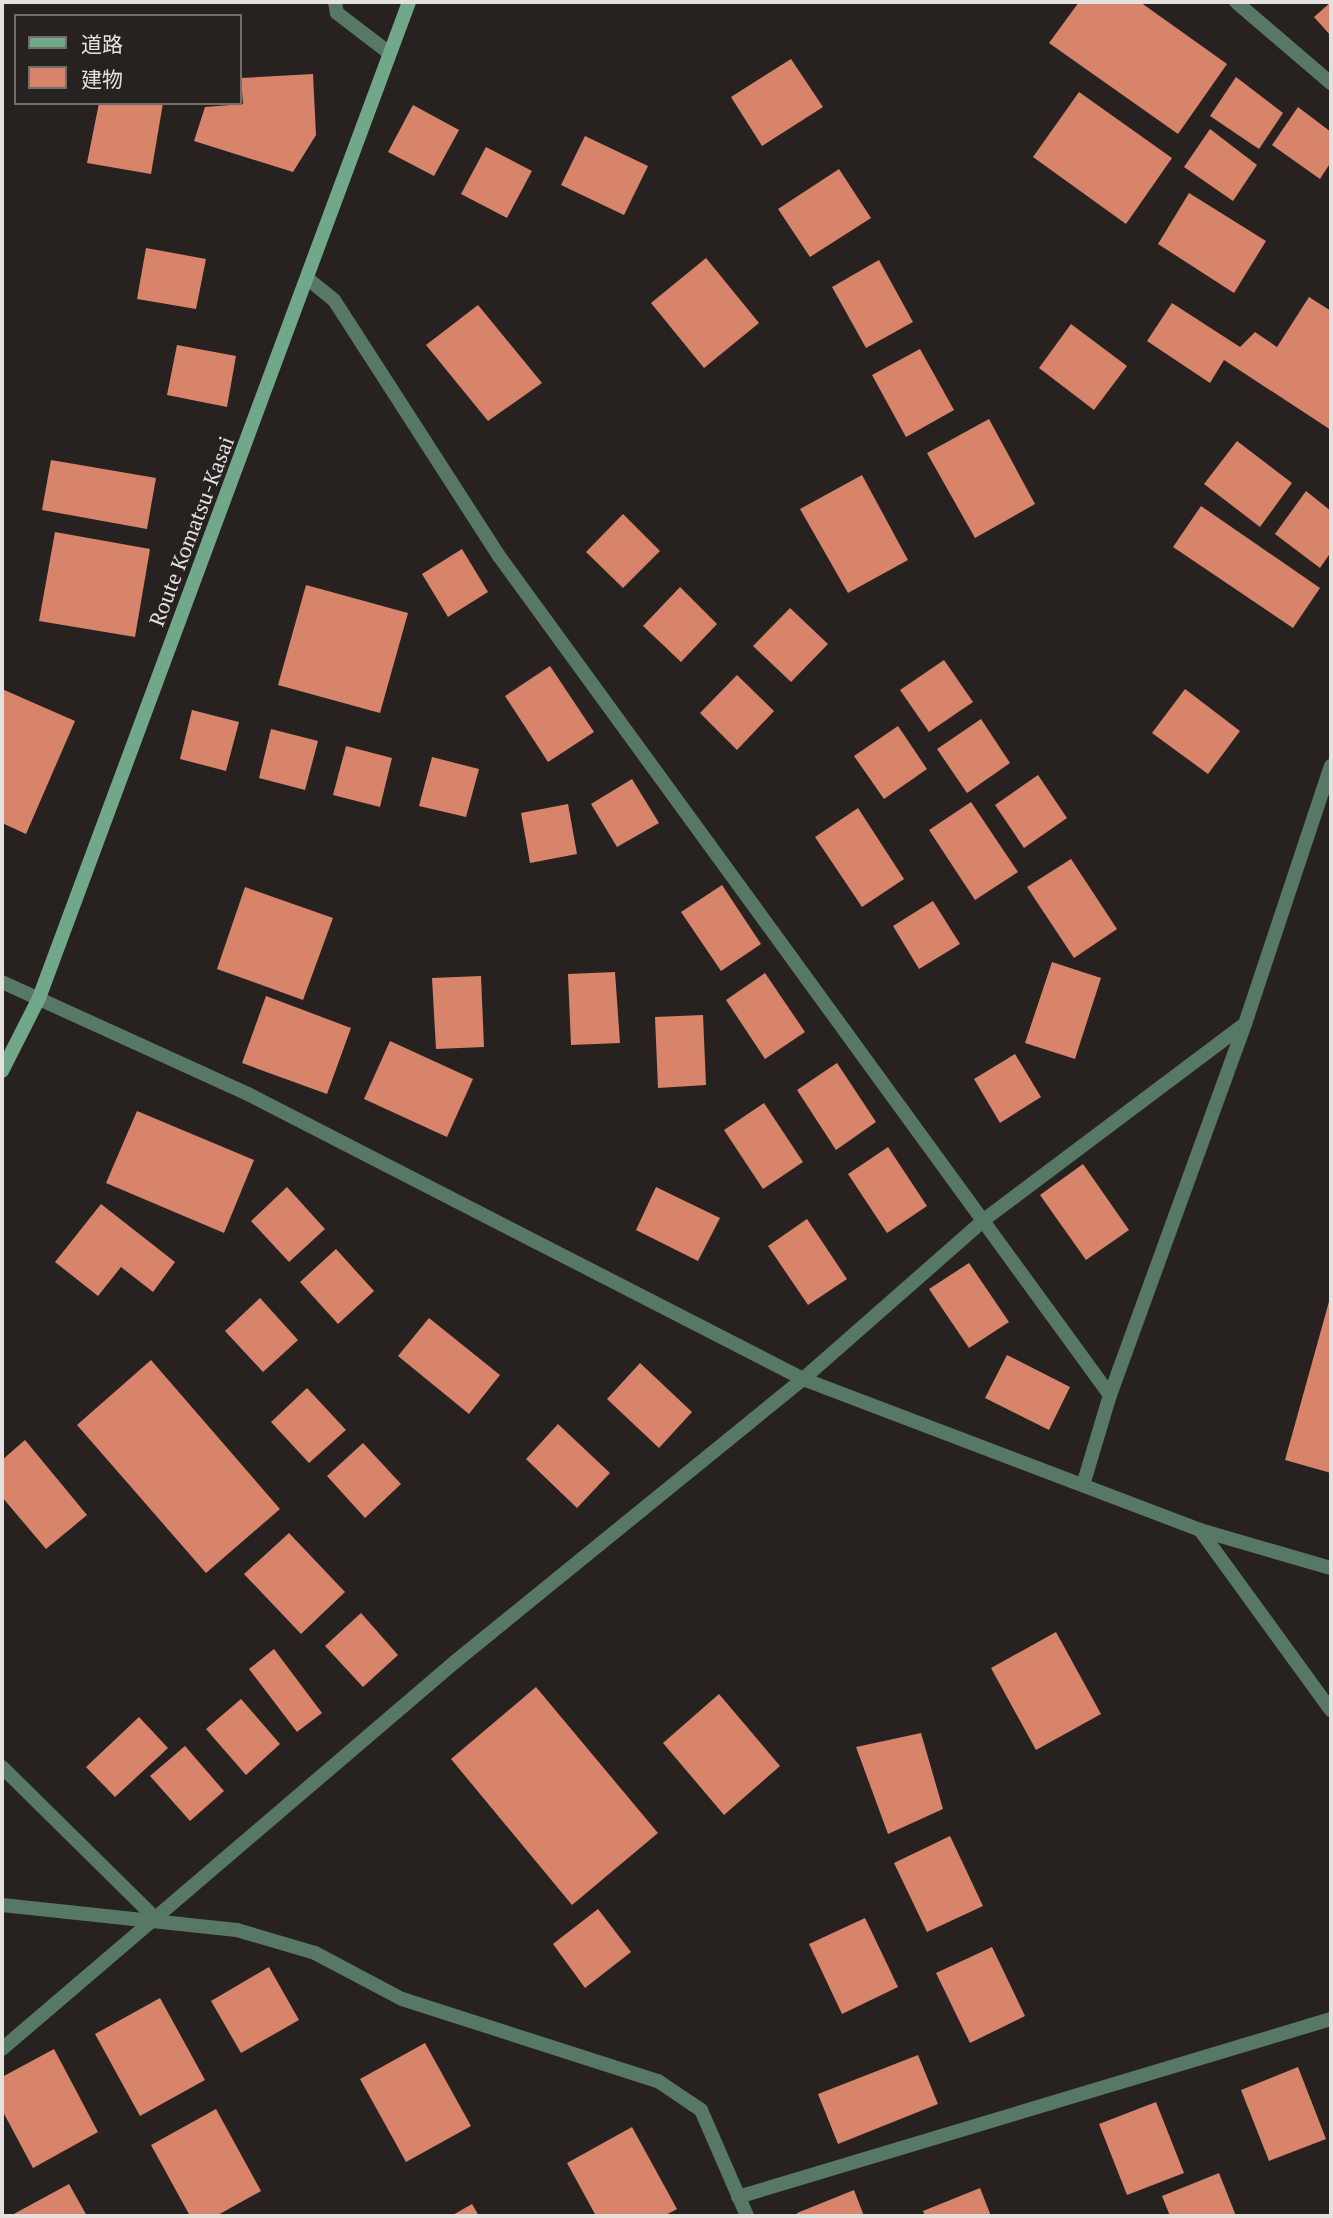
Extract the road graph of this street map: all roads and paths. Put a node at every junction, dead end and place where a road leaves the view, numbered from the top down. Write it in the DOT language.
graph roads {
  1 [pos="335,2"];
  2 [pos="410,2"];
  3 [pos="1236,2"];
  4 [pos="388,52"];
  5 [pos="1331,83"];
  6 [pos="308,279"];
  7 [pos="1331,766"];
  8 [pos="2,982"];
  9 [pos="39,998"];
  10 [pos="1245,1024"];
  11 [pos="2,1071"];
  12 [pos="985,1219"];
  13 [pos="803,1379"];
  14 [pos="1110,1395"];
  15 [pos="1083,1485"];
  16 [pos="1200,1530"];
  17 [pos="1331,1568"];
  18 [pos="1331,1710"];
  19 [pos="2,1767"];
  20 [pos="2,1905"];
  21 [pos="154,1917"];
  22 [pos="1331,2019"];
  23 [pos="2,2049"];
  24 [pos="738,2197"];
  25 [pos="747,2216"];
  1 -- 4 [label="street"];
  2 -- 4 [label="main road, Route Komatsu-Kasai"];
  3 -- 5 [label="street"];
  4 -- 6 [label="main road, Route Komatsu-Kasai"];
  6 -- 9 [label="main road, Route Komatsu-Kasai"];
  6 -- 12 [label="street"];
  7 -- 10 [label="street"];
  8 -- 9 [label="street"];
  9 -- 11 [label="main road, Route Komatsu-Kasai"];
  9 -- 13 [label="street"];
  10 -- 12 [label="street"];
  10 -- 14 [label="street"];
  12 -- 13 [label="street"];
  12 -- 14 [label="street"];
  13 -- 15 [label="street"];
  13 -- 21 [label="street"];
  14 -- 15 [label="street"];
  15 -- 16 [label="street"];
  16 -- 17 [label="street"];
  16 -- 18 [label="street"];
  19 -- 21 [label="street"];
  20 -- 21 [label="street"];
  21 -- 23 [label="street"];
  21 -- 24 [label="street"];
  22 -- 24 [label="street"];
  24 -- 25 [label="street"];
}
